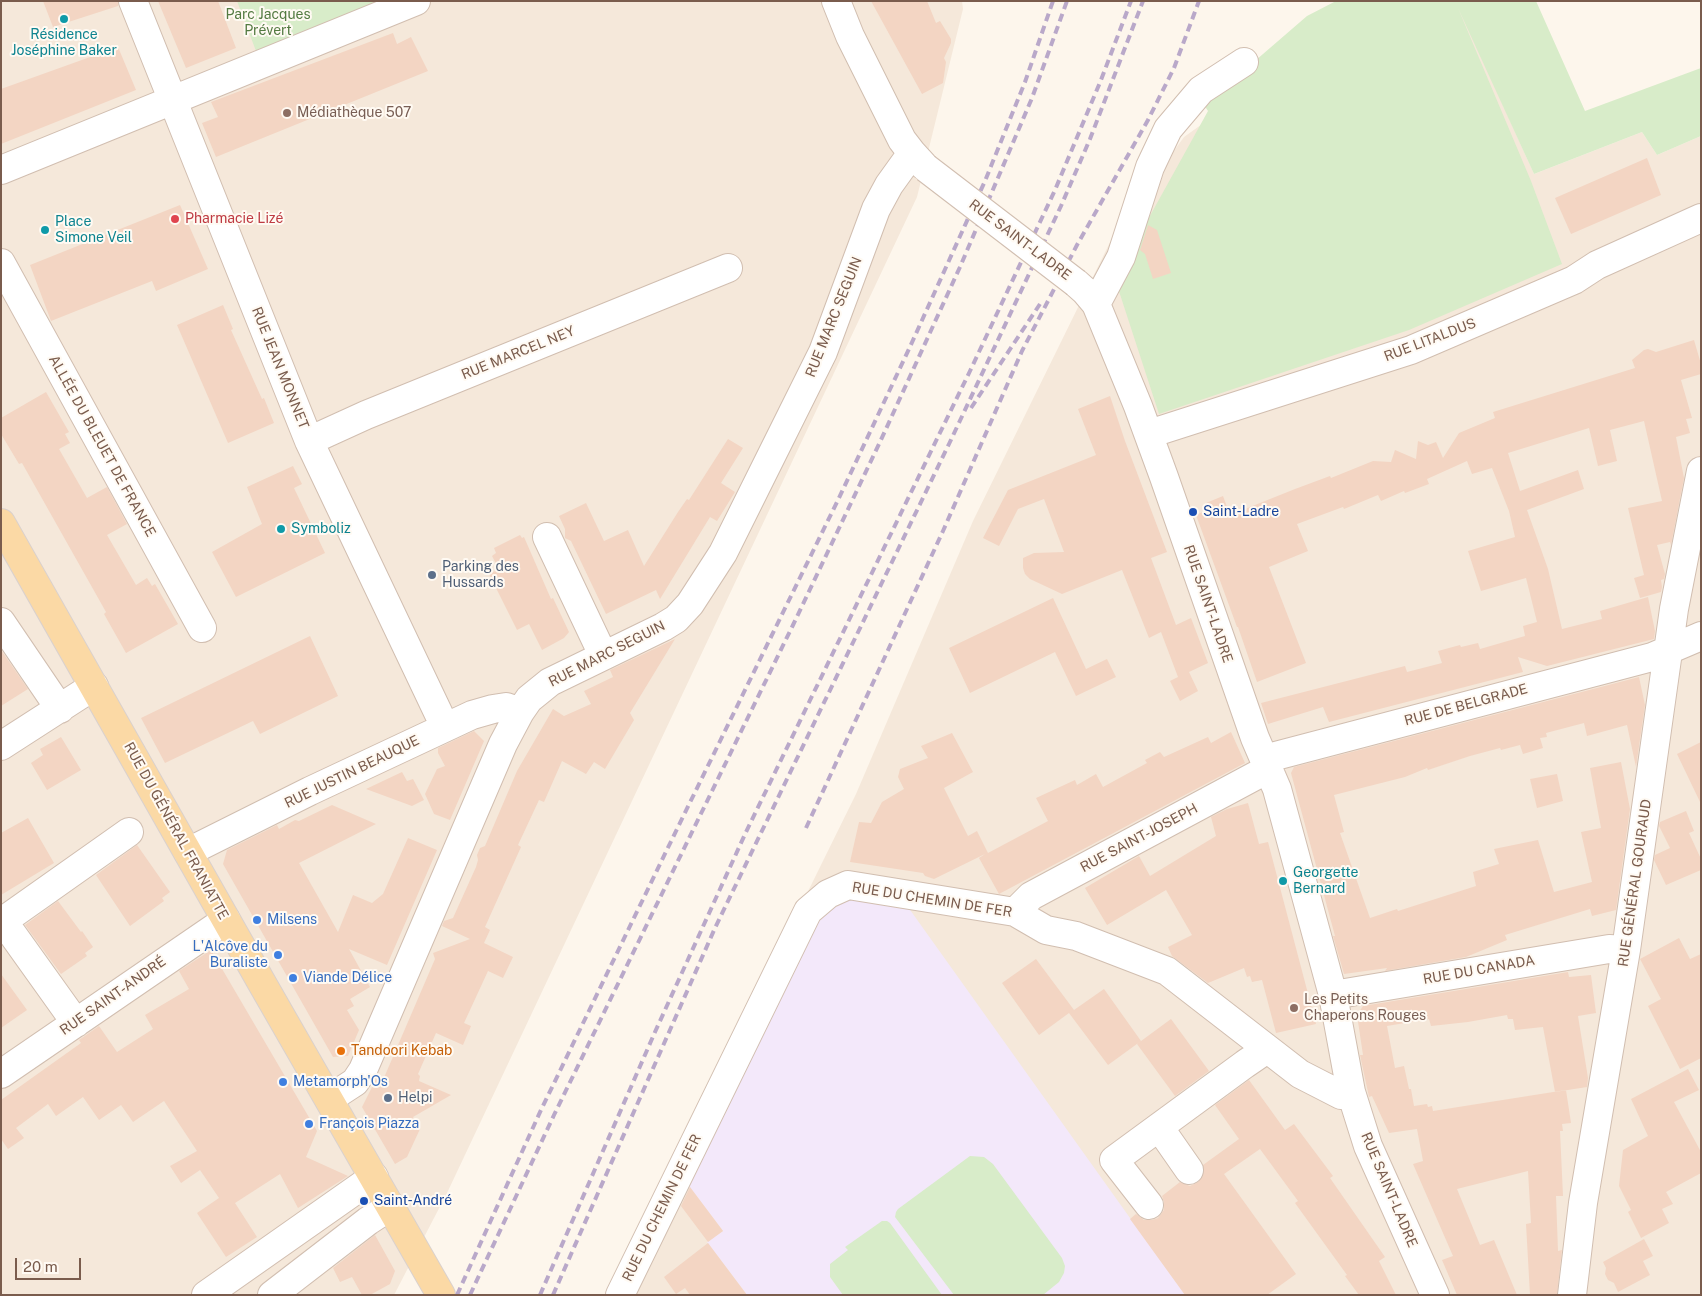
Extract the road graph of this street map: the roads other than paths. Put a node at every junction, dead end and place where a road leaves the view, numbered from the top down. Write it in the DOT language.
graph roads {
  1 [pos="133,1"];
  2 [pos="416,1"];
  3 [pos="836,1"];
  4 [pos="1244,62"];
  5 [pos="174,100"];
  6 [pos="919,161"];
  7 [pos="1,170"];
  8 [pos="1701,218"];
  9 [pos="1,264"];
  10 [pos="728,268"];
  11 [pos="1096,304"];
  12 [pos="1149,434"];
  13 [pos="309,441"];
  14 [pos="1701,472"];
  15 [pos="1,523"];
  16 [pos="547,537"];
  17 [pos="1,622"];
  18 [pos="202,628"];
  19 [pos="1701,636"];
  20 [pos="1669,650"];
  21 [pos="603,656"];
  22 [pos="94,686"];
  23 [pos="60,709"];
  24 [pos="520,712"];
  25 [pos="445,727"];
  26 [pos="1,746"];
  27 [pos="1266,764"];
  28 [pos="129,832"];
  29 [pos="188,852"];
  30 [pos="1015,912"];
  31 [pos="226,920"];
  32 [pos="1626,950"];
  33 [pos="1333,995"];
  34 [pos="76,1022"];
  35 [pos="1267,1049"];
  36 [pos="1,1074"];
  37 [pos="1351,1092"];
  38 [pos="329,1099"];
  39 [pos="1159,1127"];
  40 [pos="1190,1170"];
  41 [pos="374,1177"];
  42 [pos="1149,1205"];
  43 [pos="391,1206"];
  44 [pos="206,1295"];
  45 [pos="272,1295"];
  46 [pos="441,1295"];
  47 [pos="620,1295"];
  48 [pos="1435,1295"];
  49 [pos="1572,1295"];
  1 -- 5 [label="street, RUE JEAN MONNET"];
  2 -- 5 [label="street"];
  3 -- 6 [label="street, RUE SAINT-LADRE"];
  4 -- 11 [label="street"];
  5 -- 7 [label="street"];
  5 -- 13 [label="street, RUE JEAN MONNET"];
  6 -- 11 [label="street, RUE SAINT-LADRE, bridge"];
  6 -- 21 [label="street, RUE MARC SEGUIN"];
  8 -- 12 [label="street, RUE LITALDUS"];
  9 -- 18 [label="street, ALLÉE DU BLEUET DE FRANCE"];
  10 -- 13 [label="street, RUE MARCEL NEY"];
  11 -- 12 [label="street, RUE SAINT-LADRE"];
  12 -- 27 [label="street, RUE SAINT-LADRE"];
  13 -- 25 [label="street, RUE JEAN MONNET"];
  14 -- 20 [label="street, RUE GÉNÉRAL GOURAUD"];
  15 -- 22 [label="main road, RUE DU GÉNÉRAL FRANIATTE"];
  16 -- 21 [label="street"];
  17 -- 23 [label="street"];
  19 -- 20 [label="street, RUE DE BELGRADE"];
  20 -- 27 [label="street, RUE DE BELGRADE"];
  20 -- 32 [label="street, RUE GÉNÉRAL GOURAUD"];
  21 -- 24 [label="street, RUE MARC SEGUIN"];
  22 -- 23 [label="street"];
  22 -- 29 [label="main road, RUE DU GÉNÉRAL FRANIATTE"];
  23 -- 26 [label="street"];
  24 -- 25 [label="street, RUE JUSTIN BEAUQUE"];
  24 -- 38 [label="street, RUE MARC SEGUIN"];
  25 -- 29 [label="street, RUE JUSTIN BEAUQUE"];
  27 -- 30 [label="street, RUE SAINT-JOSEPH"];
  27 -- 33 [label="street, RUE SAINT-LADRE"];
  28 -- 34 [label="street"];
  29 -- 31 [label="main road, RUE DU GÉNÉRAL FRANIATTE"];
  30 -- 35 [label="street, RUE DU CHEMIN DE FER"];
  30 -- 47 [label="street, RUE DU CHEMIN DE FER"];
  31 -- 34 [label="street, RUE SAINT-ANDRÉ"];
  31 -- 38 [label="main road, RUE DU GÉNÉRAL FRANIATTE"];
  32 -- 33 [label="street, RUE DU CANADA"];
  32 -- 49 [label="street, RUE GÉNÉRAL GOURAUD"];
  33 -- 37 [label="street, RUE SAINT-LADRE"];
  34 -- 36 [label="street, RUE SAINT-ANDRÉ"];
  35 -- 37 [label="street, RUE DU CHEMIN DE FER"];
  35 -- 39 [label="street"];
  37 -- 48 [label="street, RUE SAINT-LADRE"];
  38 -- 41 [label="main road, RUE DU GÉNÉRAL FRANIATTE"];
  39 -- 40 [label="street"];
  39 -- 42 [label="street"];
  41 -- 43 [label="main road, RUE DU GÉNÉRAL FRANIATTE"];
  41 -- 44 [label="street"];
  43 -- 45 [label="street"];
  43 -- 46 [label="main road, RUE DU GÉNÉRAL FRANIATTE"];
}
